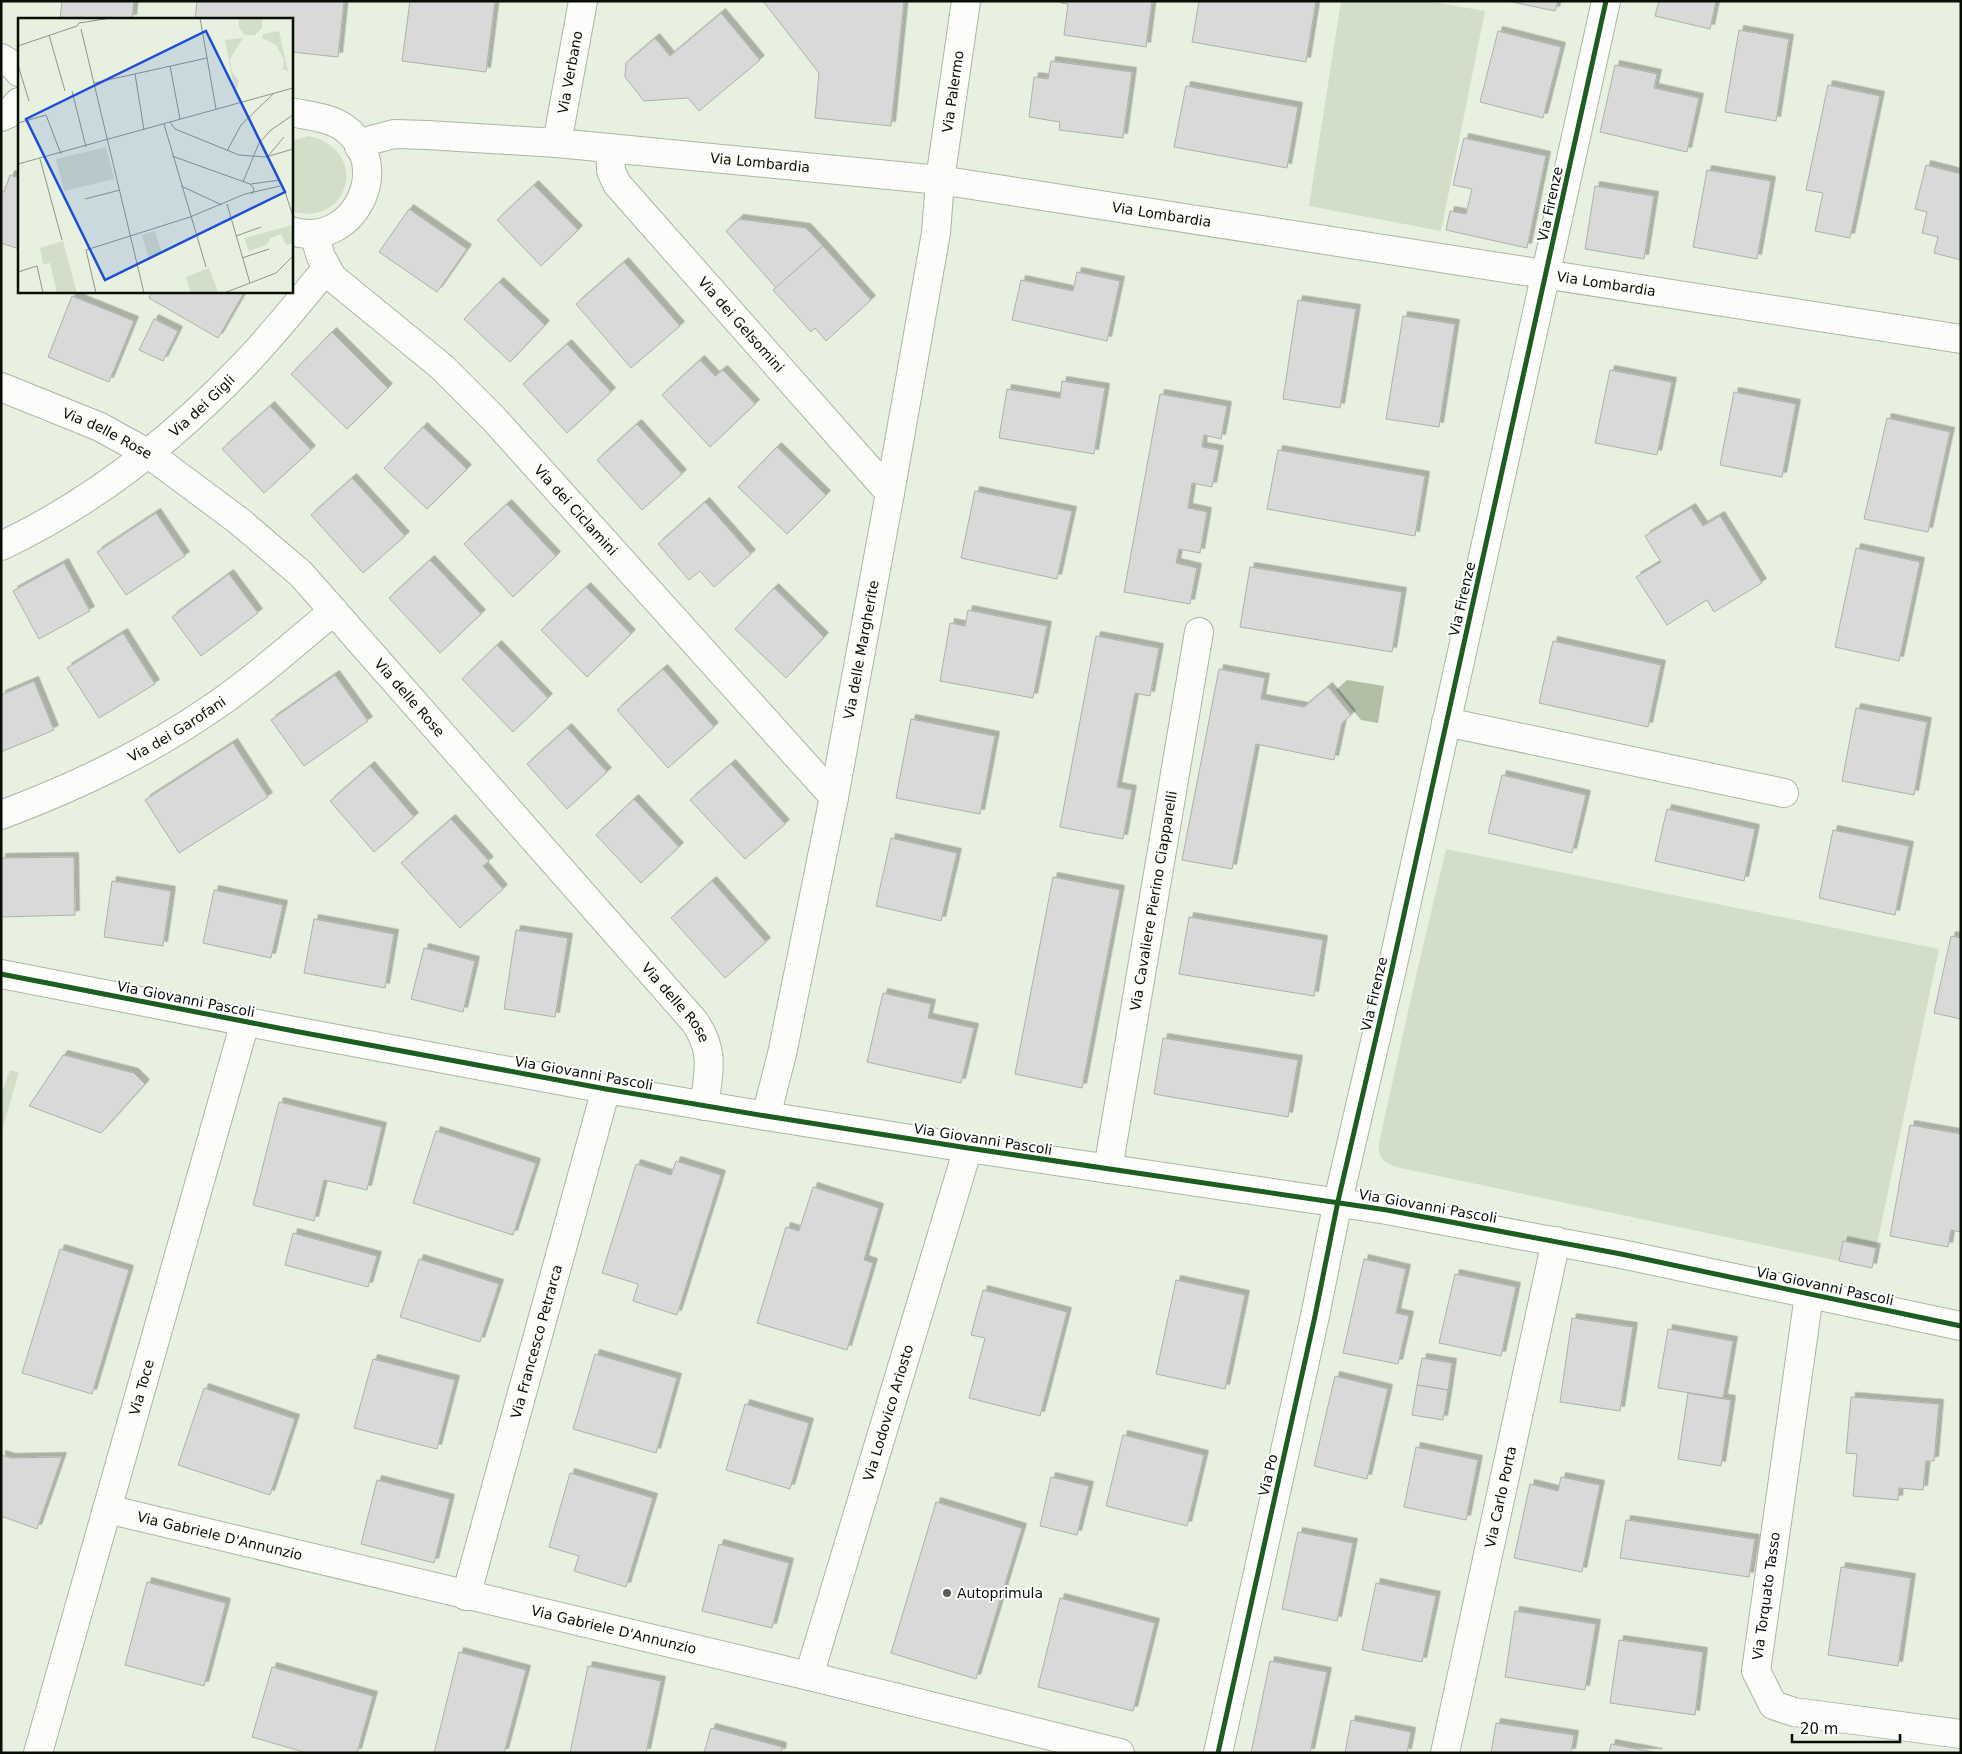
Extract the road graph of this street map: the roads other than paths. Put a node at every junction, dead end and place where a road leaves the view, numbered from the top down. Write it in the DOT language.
graph roads {
  1 [pos="583,1"];
  2 [pos="966,1"];
  3 [pos="1606,1"];
  4 [pos="18,103"];
  5 [pos="297,116"];
  6 [pos="1,117"];
  7 [pos="1,123"];
  8 [pos="18,129"];
  9 [pos="557,143"];
  10 [pos="359,147"];
  11 [pos="610,148"];
  12 [pos="940,180"];
  13 [pos="303,232"];
  14 [pos="326,269"];
  15 [pos="1546,275"];
  16 [pos="1961,339"];
  17 [pos="2,388"];
  18 [pos="149,454"];
  19 [pos="890,492"];
  20 [pos="1,546"];
  21 [pos="334,610"];
  22 [pos="1199,632"];
  23 [pos="1446,722"];
  24 [pos="1784,793"];
  25 [pos="834,796"];
  26 [pos="1,815"];
  27 [pos="1,974"];
  28 [pos="245,1022"];
  29 [pos="606,1089"];
  30 [pos="704,1106"];
  31 [pos="766,1116"];
  32 [pos="968,1148"];
  33 [pos="1108,1169"];
  34 [pos="1338,1201"];
  35 [pos="1556,1241"];
  36 [pos="1809,1295"];
  37 [pos="1961,1326"];
  38 [pos="107,1509"];
  39 [pos="466,1596"];
  40 [pos="809,1676"];
  41 [pos="1961,1734"];
  42 [pos="38,1753"];
  43 [pos="1120,1753"];
  44 [pos="1218,1753"];
  45 [pos="1445,1753"];
  1 -- 9 [label="street, Via Verbano"];
  2 -- 12 [label="street, Via Palermo"];
  3 -- 15 [label="street, Via Firenze"];
  4 -- 6 [label="street"];
  5 -- 10 [label="street"];
  7 -- 8 [label="street"];
  9 -- 10 [label="street, Via Lombardia"];
  9 -- 11 [label="street, Via Lombardia"];
  10 -- 13 [label="street"];
  11 -- 12 [label="street, Via Lombardia"];
  11 -- 19 [label="street, Via dei Gelsomini"];
  12 -- 15 [label="street, Via Lombardia"];
  12 -- 19 [label="street, Via delle Margherite"];
  13 -- 14 [label="street, Via dei Ciclamini"];
  14 -- 18 [label="street, Via dei Gigli"];
  14 -- 25 [label="street, Via dei Ciclamini"];
  15 -- 16 [label="street, Via Lombardia"];
  15 -- 23 [label="street, Via Firenze"];
  17 -- 18 [label="street, Via delle Rose"];
  18 -- 20 [label="street, Via dei Gigli"];
  18 -- 21 [label="street, Via delle Rose"];
  19 -- 25 [label="street, Via delle Margherite"];
  21 -- 26 [label="street, Via dei Garofani"];
  21 -- 30 [label="street, Via delle Rose"];
  22 -- 33 [label="street, Via Cavaliere Pierino Ciapparelli"];
  23 -- 24 [label="street"];
  23 -- 34 [label="street, Via Firenze"];
  25 -- 31 [label="street, Via delle Margherite"];
  27 -- 28 [label="street, Via Giovanni Pascoli"];
  28 -- 29 [label="street, Via Giovanni Pascoli"];
  28 -- 38 [label="street, Via Toce"];
  29 -- 30 [label="street, Via Giovanni Pascoli"];
  29 -- 39 [label="street, Via Francesco Petrarca"];
  30 -- 31 [label="street, Via Giovanni Pascoli"];
  31 -- 32 [label="street, Via Giovanni Pascoli"];
  32 -- 33 [label="street, Via Giovanni Pascoli"];
  32 -- 40 [label="street, Via Lodovico Ariosto"];
  33 -- 34 [label="street, Via Giovanni Pascoli"];
  34 -- 35 [label="street, Via Giovanni Pascoli"];
  34 -- 44 [label="street, Via Po"];
  35 -- 36 [label="street, Via Giovanni Pascoli"];
  35 -- 45 [label="street, Via Carlo Porta"];
  36 -- 37 [label="street, Via Giovanni Pascoli"];
  36 -- 41 [label="street, Via Torquato Tasso"];
  38 -- 39 [label="street, Via Gabriele D'Annunzio"];
  38 -- 42 [label="street, Via Toce"];
  39 -- 40 [label="street, Via Gabriele D'Annunzio"];
  40 -- 43 [label="street, Via Gabriele D'Annunzio"];
}
